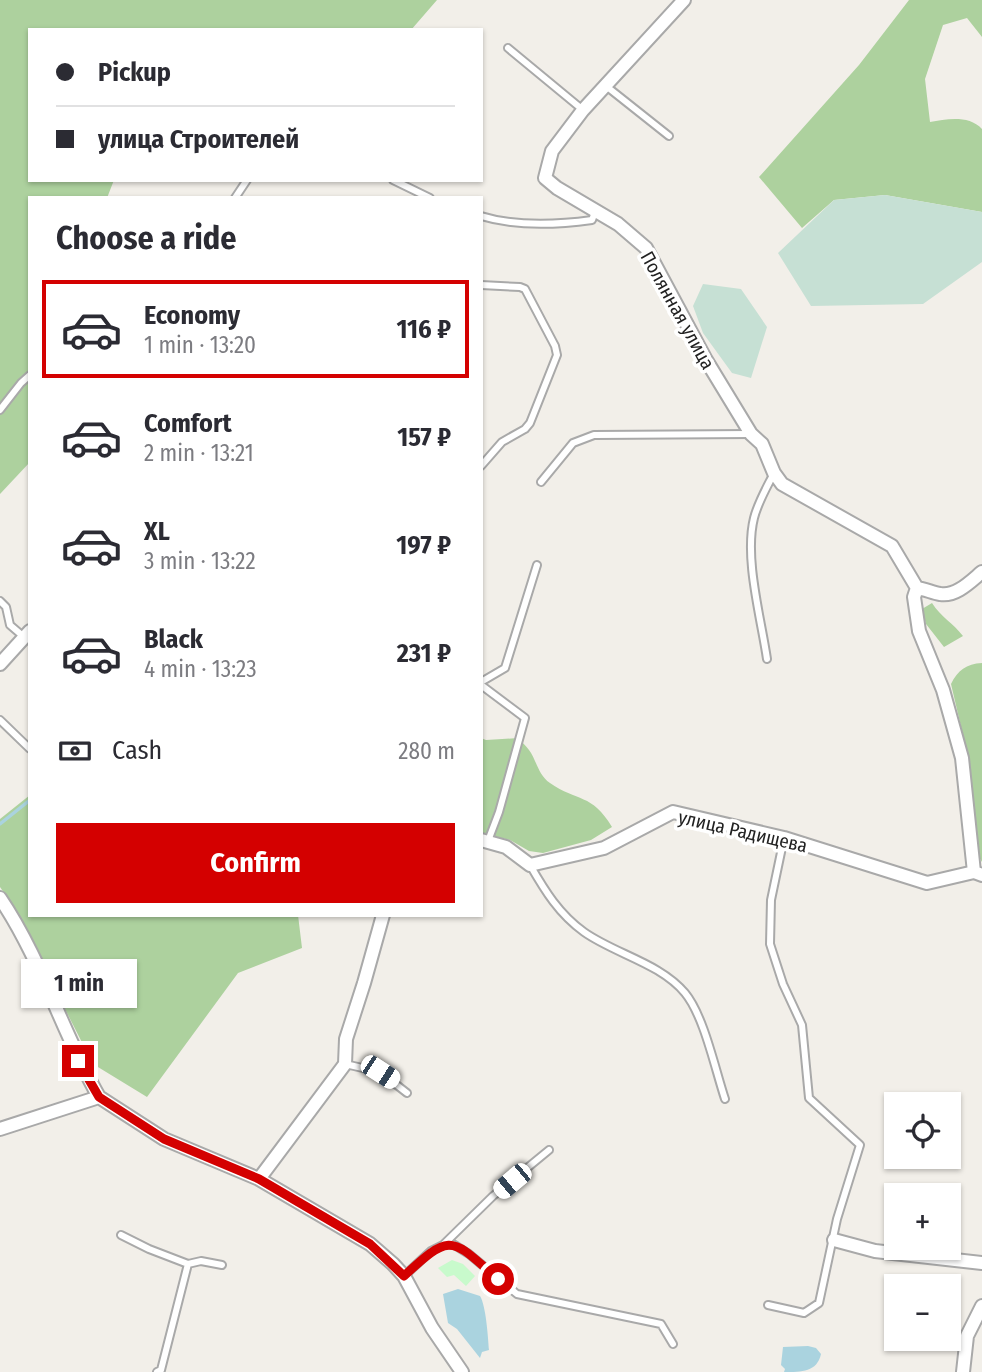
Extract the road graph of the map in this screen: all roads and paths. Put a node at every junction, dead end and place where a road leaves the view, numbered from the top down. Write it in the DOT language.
graph roads {
  1 [pos="684,0"];
  2 [pos="508,48"];
  3 [pos="606,86"];
  4 [pos="583,110"];
  5 [pos="669,136"];
  6 [pos="397,182"];
  7 [pos="426,196"];
  8 [pos="595,212"];
  9 [pos="483,216"];
  10 [pos="483,285"];
  11 [pos="28,377"];
  12 [pos="0,410"];
  13 [pos="751,434"];
  14 [pos="483,464"];
  15 [pos="774,473"];
  16 [pos="541,482"];
  17 [pos="537,565"];
  18 [pos="982,572"];
  19 [pos="917,588"];
  20 [pos="0,601"];
  21 [pos="28,633"];
  22 [pos="767,659"];
  23 [pos="0,664"];
  24 [pos="483,683"];
  25 [pos="483,686"];
  26 [pos="0,720"];
  27 [pos="28,747"];
  28 [pos="784,838"];
  29 [pos="485,841"];
  30 [pos="530,866"];
  31 [pos="978,874"];
  32 [pos="0,898"];
  33 [pos="382,917"];
  34 [pos="345,1064"];
  35 [pos="407,1093"];
  36 [pos="99,1097"];
  37 [pos="725,1099"];
  38 [pos="0,1129"];
  39 [pos="549,1150"];
  40 [pos="259,1179"];
  41 [pos="121,1235"];
  42 [pos="834,1240"];
  43 [pos="443,1245"];
  44 [pos="982,1263"];
  45 [pos="188,1264"];
  46 [pos="222,1265"];
  47 [pos="404,1276"];
  48 [pos="768,1305"];
  49 [pos="982,1306"];
  50 [pos="673,1344"];
  51 [pos="157,1372"];
  52 [pos="462,1372"];
  53 [pos="963,1372"];
  1 -- 3 [label="street, Полянная улица"];
  2 -- 4 [label="lane"];
  3 -- 4 [label="street, Полянная улица"];
  3 -- 5 [label="lane"];
  4 -- 8 [label="street, Полянная улица"];
  6 -- 7 [label="lane"];
  8 -- 9 [label="lane"];
  8 -- 13 [label="street, Полянная улица"];
  10 -- 14 [label="lane"];
  11 -- 12 [label="lane"];
  13 -- 15 [label="street, Полянная улица"];
  13 -- 16 [label="lane"];
  15 -- 19 [label="street, Полянная улица"];
  15 -- 22 [label="lane"];
  17 -- 24 [label="lane"];
  18 -- 19 [label="street"];
  19 -- 31 [label="street, улица Радищева"];
  20 -- 21 [label="lane"];
  21 -- 23 [label="street"];
  25 -- 29 [label="lane"];
  26 -- 27 [label="lane"];
  28 -- 30 [label="street, улица Радищева"];
  28 -- 31 [label="street, улица Радищева"];
  28 -- 42 [label="lane"];
  29 -- 30 [label="street"];
  30 -- 37 [label="lane"];
  32 -- 36 [label="street"];
  33 -- 34 [label="street"];
  34 -- 35 [label="lane"];
  34 -- 40 [label="street"];
  36 -- 38 [label="street"];
  36 -- 40 [label="street"];
  39 -- 43 [label="lane"];
  40 -- 47 [label="street"];
  41 -- 45 [label="lane"];
  42 -- 44 [label="street"];
  42 -- 48 [label="lane"];
  43 -- 47 [label="lane"];
  43 -- 50 [label="lane"];
  45 -- 46 [label="lane"];
  45 -- 51 [label="lane"];
  47 -- 52 [label="street"];
  49 -- 53 [label="street"];
}
